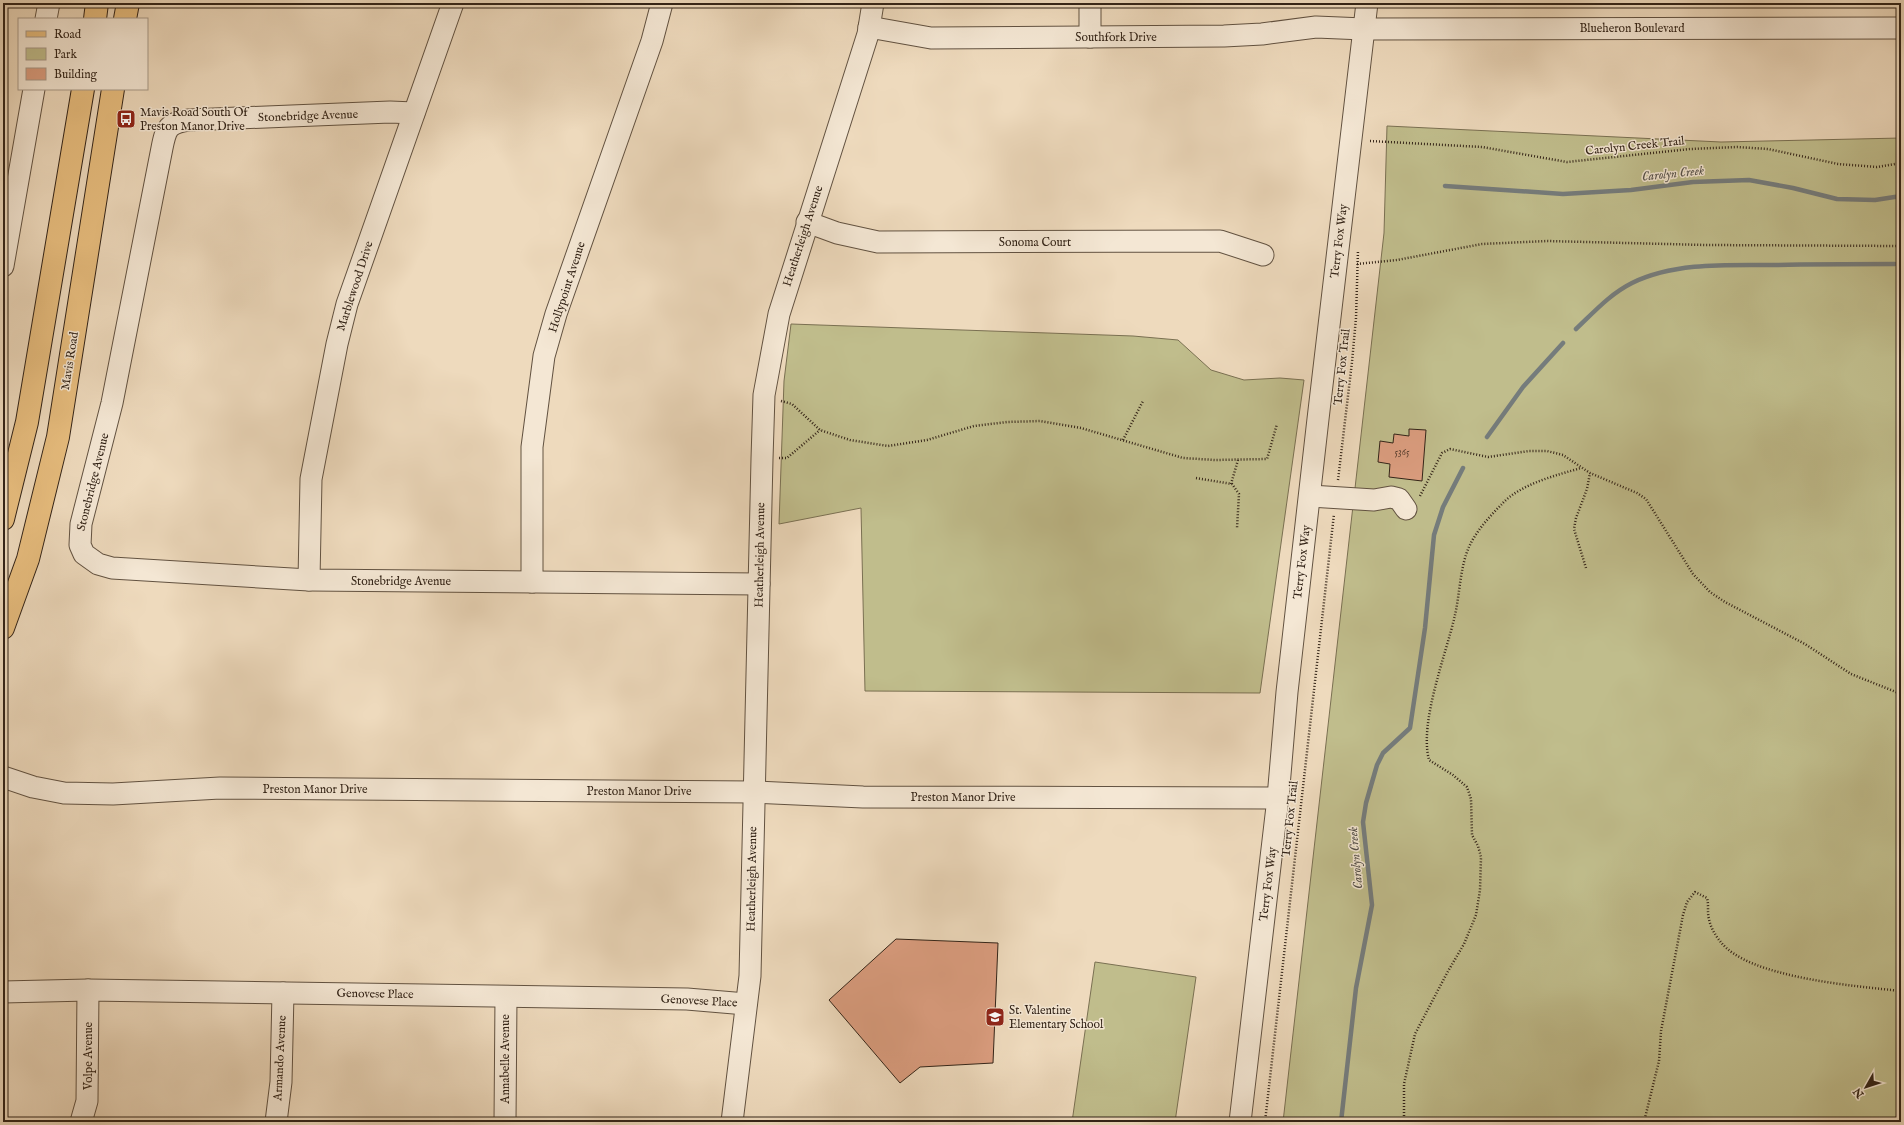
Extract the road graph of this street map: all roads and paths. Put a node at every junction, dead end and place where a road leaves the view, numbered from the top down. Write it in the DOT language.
graph roads {
  1 [pos="49,3"];
  2 [pos="98,3"];
  3 [pos="128,3"];
  4 [pos="453,3"];
  5 [pos="662,3"];
  6 [pos="873,3"];
  7 [pos="1090,3"];
  8 [pos="1367,3"];
  9 [pos="46,18"];
  10 [pos="95,18"];
  11 [pos="126,18"];
  12 [pos="869,27"];
  13 [pos="1901,28"];
  14 [pos="1364,29"];
  15 [pos="1090,37"];
  16 [pos="34,90"];
  17 [pos="83,90"];
  18 [pos="113,90"];
  19 [pos="414,113"];
  20 [pos="1370,141"];
  21 [pos="1901,163"];
  22 [pos="807,222"];
  23 [pos="1901,246"];
  24 [pos="1358,250"];
  25 [pos="1264,255"];
  26 [pos="1337,263"];
  27 [pos="1357,264"];
  28 [pos="3,266"];
  29 [pos="764,395"];
  30 [pos="1143,401"];
  31 [pos="1277,424"];
  32 [pos="820,430"];
  33 [pos="1123,440"];
  34 [pos="762,459"];
  35 [pos="1238,460"];
  36 [pos="1581,468"];
  37 [pos="1590,473"];
  38 [pos="1196,478"];
  39 [pos="1231,484"];
  40 [pos="1338,484"];
  41 [pos="1310,496"];
  42 [pos="1406,509"];
  43 [pos="1334,517"];
  44 [pos="3,519"];
  45 [pos="1237,528"];
  46 [pos="1586,568"];
  47 [pos="309,580"];
  48 [pos="532,582"];
  49 [pos="759,584"];
  50 [pos="3,628"];
  51 [pos="1901,694"];
  52 [pos="3,777"];
  53 [pos="754,792"];
  54 [pos="1278,798"];
  55 [pos="88,990"];
  56 [pos="1901,991"];
  57 [pos="3,992"];
  58 [pos="283,993"];
  59 [pos="506,997"];
  60 [pos="746,1004"];
  61 [pos="1901,1115"];
  62 [pos="81,1122"];
  63 [pos="276,1122"];
  64 [pos="505,1122"];
  65 [pos="732,1122"];
  66 [pos="1240,1122"];
  67 [pos="1265,1122"];
  68 [pos="1404,1122"];
  69 [pos="1644,1122"];
  70 [pos="1700,1122"];
  71 [pos="1728,1122"];
  72 [pos="1888,1122"];
  1 -- 9 [label="street"];
  2 -- 10 [label="main road"];
  3 -- 11 [label="main road"];
  4 -- 19 [label="street, Marblewood Drive"];
  5 -- 48 [label="street, Hollypoint Avenue"];
  6 -- 12 [label="street, Heatherleigh Avenue"];
  7 -- 15 [label="street"];
  8 -- 14 [label="street, Terry Fox Way"];
  12 -- 15 [label="street, Southfork Drive"];
  12 -- 22 [label="street, Heatherleigh Avenue"];
  13 -- 14 [label="street, Blueheron Boulevard"];
  14 -- 15 [label="street, Southfork Drive"];
  14 -- 26 [label="street, Terry Fox Way"];
  16 -- 28 [label="street"];
  17 -- 44 [label="main road"];
  18 -- 50 [label="main road, Mavis Road"];
  19 -- 47 [label="street, Marblewood Drive"];
  19 -- 47 [label="street, Stonebridge Avenue"];
  20 -- 21 [label="path, Carolyn Creek Trail"];
  22 -- 25 [label="street, Sonoma Court"];
  22 -- 29 [label="street, Heatherleigh Avenue"];
  23 -- 27 [label="path"];
  24 -- 27 [label="path, Terry Fox Trail"];
  26 -- 27 [label="path"];
  26 -- 41 [label="street, Terry Fox Way"];
  27 -- 40 [label="path, Terry Fox Trail"];
  29 -- 32 [label="path"];
  29 -- 34 [label="street, Heatherleigh Avenue"];
  30 -- 33 [label="path"];
  31 -- 35 [label="path"];
  32 -- 33 [label="path"];
  32 -- 34 [label="path"];
  33 -- 35 [label="path"];
  34 -- 49 [label="street, Heatherleigh Avenue"];
  35 -- 39 [label="path"];
  36 -- 37 [label="path"];
  36 -- 42 [label="path"];
  36 -- 68 [label="path"];
  37 -- 46 [label="path"];
  37 -- 51 [label="path"];
  38 -- 39 [label="path"];
  39 -- 45 [label="path"];
  41 -- 42 [label="street"];
  41 -- 54 [label="street, Terry Fox Way"];
  43 -- 67 [label="path, Terry Fox Trail"];
  47 -- 48 [label="street, Stonebridge Avenue"];
  48 -- 49 [label="street, Stonebridge Avenue"];
  49 -- 53 [label="street, Heatherleigh Avenue"];
  52 -- 53 [label="street, Preston Manor Drive"];
  53 -- 54 [label="street, Preston Manor Drive"];
  53 -- 60 [label="street, Heatherleigh Avenue"];
  54 -- 66 [label="street, Terry Fox Way"];
  55 -- 57 [label="street, Genovese Place"];
  55 -- 58 [label="street, Genovese Place"];
  55 -- 62 [label="street, Volpe Avenue"];
  56 -- 69 [label="path"];
  58 -- 59 [label="street, Genovese Place"];
  58 -- 63 [label="street, Armando Avenue"];
  59 -- 60 [label="street, Genovese Place"];
  59 -- 64 [label="street, Annabelle Avenue"];
  60 -- 65 [label="street, Heatherleigh Avenue"];
  61 -- 72 [label="path"];
  70 -- 71 [label="path"];
}
